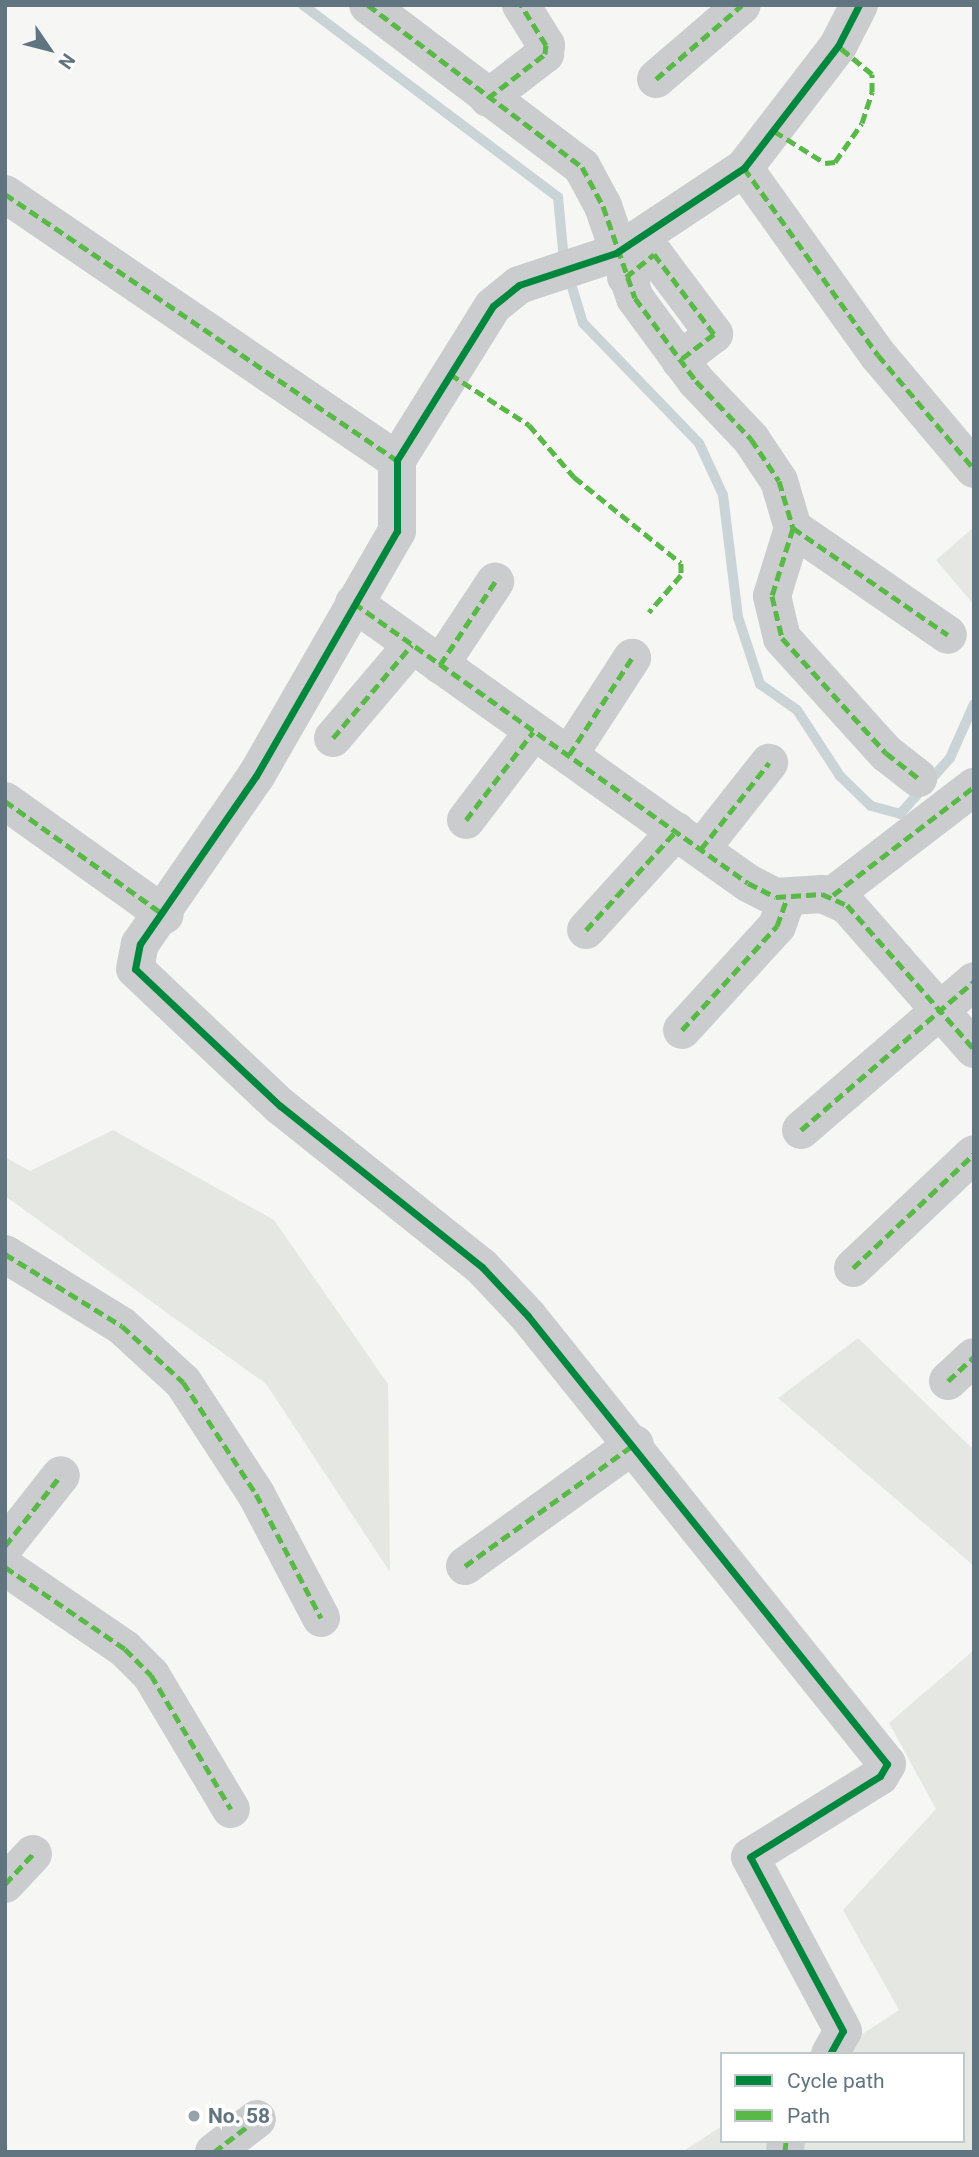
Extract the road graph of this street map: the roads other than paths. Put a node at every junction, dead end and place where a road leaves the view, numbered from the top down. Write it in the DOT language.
graph roads {
  1 [pos="368,5"];
  2 [pos="521,5"];
  3 [pos="742,5"];
  4 [pos="859,5"];
  5 [pos="656,79"];
  6 [pos="488,98"];
  7 [pos="744,169"];
  8 [pos="5,194"];
  9 [pos="609,264"];
  10 [pos="397,460"];
  11 [pos="974,469"];
  12 [pos="793,528"];
  13 [pos="495,582"];
  14 [pos="354,603"];
  15 [pos="948,635"];
  16 [pos="426,655"];
  17 [pos="632,658"];
  18 [pos="533,732"];
  19 [pos="333,738"];
  20 [pos="569,755"];
  21 [pos="769,763"];
  22 [pos="918,778"];
  23 [pos="974,787"];
  24 [pos="5,801"];
  25 [pos="466,820"];
  26 [pos="689,840"];
  27 [pos="833,895"];
  28 [pos="787,898"];
  29 [pos="164,915"];
  30 [pos="586,930"];
  31 [pos="974,981"];
  32 [pos="944,1010"];
  33 [pos="682,1030"];
  34 [pos="974,1048"];
  35 [pos="801,1130"];
  36 [pos="974,1154"];
  37 [pos="5,1254"];
  38 [pos="853,1268"];
  39 [pos="635,1444"];
  40 [pos="61,1475"];
  41 [pos="5,1546"];
  42 [pos="465,1566"];
  43 [pos="5,1567"];
  44 [pos="321,1618"];
  45 [pos="231,1809"];
  46 [pos="33,1854"];
  47 [pos="5,1884"];
  48 [pos="831,2052"];
  49 [pos="257,2119"];
  50 [pos="214,2152"];
  1 -- 6 [label="street"];
  2 -- 6 [label="street"];
  3 -- 5 [label="street"];
  4 -- 7 [label="street"];
  6 -- 9 [label="street"];
  7 -- 9 [label="street"];
  7 -- 11 [label="street"];
  8 -- 10 [label="street"];
  9 -- 10 [label="street"];
  9 -- 12 [label="street"];
  10 -- 14 [label="street"];
  12 -- 15 [label="street"];
  12 -- 22 [label="street"];
  13 -- 16 [label="street"];
  14 -- 16 [label="street"];
  14 -- 29 [label="street"];
  16 -- 18 [label="street"];
  16 -- 19 [label="street"];
  17 -- 20 [label="street"];
  18 -- 20 [label="street"];
  18 -- 25 [label="street"];
  20 -- 26 [label="street"];
  21 -- 26 [label="street"];
  23 -- 27 [label="street"];
  24 -- 29 [label="street"];
  26 -- 28 [label="street"];
  26 -- 30 [label="street"];
  27 -- 28 [label="street"];
  27 -- 32 [label="street"];
  28 -- 33 [label="street"];
  29 -- 39 [label="street"];
  31 -- 32 [label="street"];
  32 -- 34 [label="street"];
  32 -- 35 [label="street"];
  36 -- 38 [label="street"];
  37 -- 44 [label="street"];
  39 -- 42 [label="street"];
  39 -- 48 [label="street"];
  40 -- 41 [label="street"];
  43 -- 45 [label="street"];
  46 -- 47 [label="street"];
  49 -- 50 [label="street"];
}
